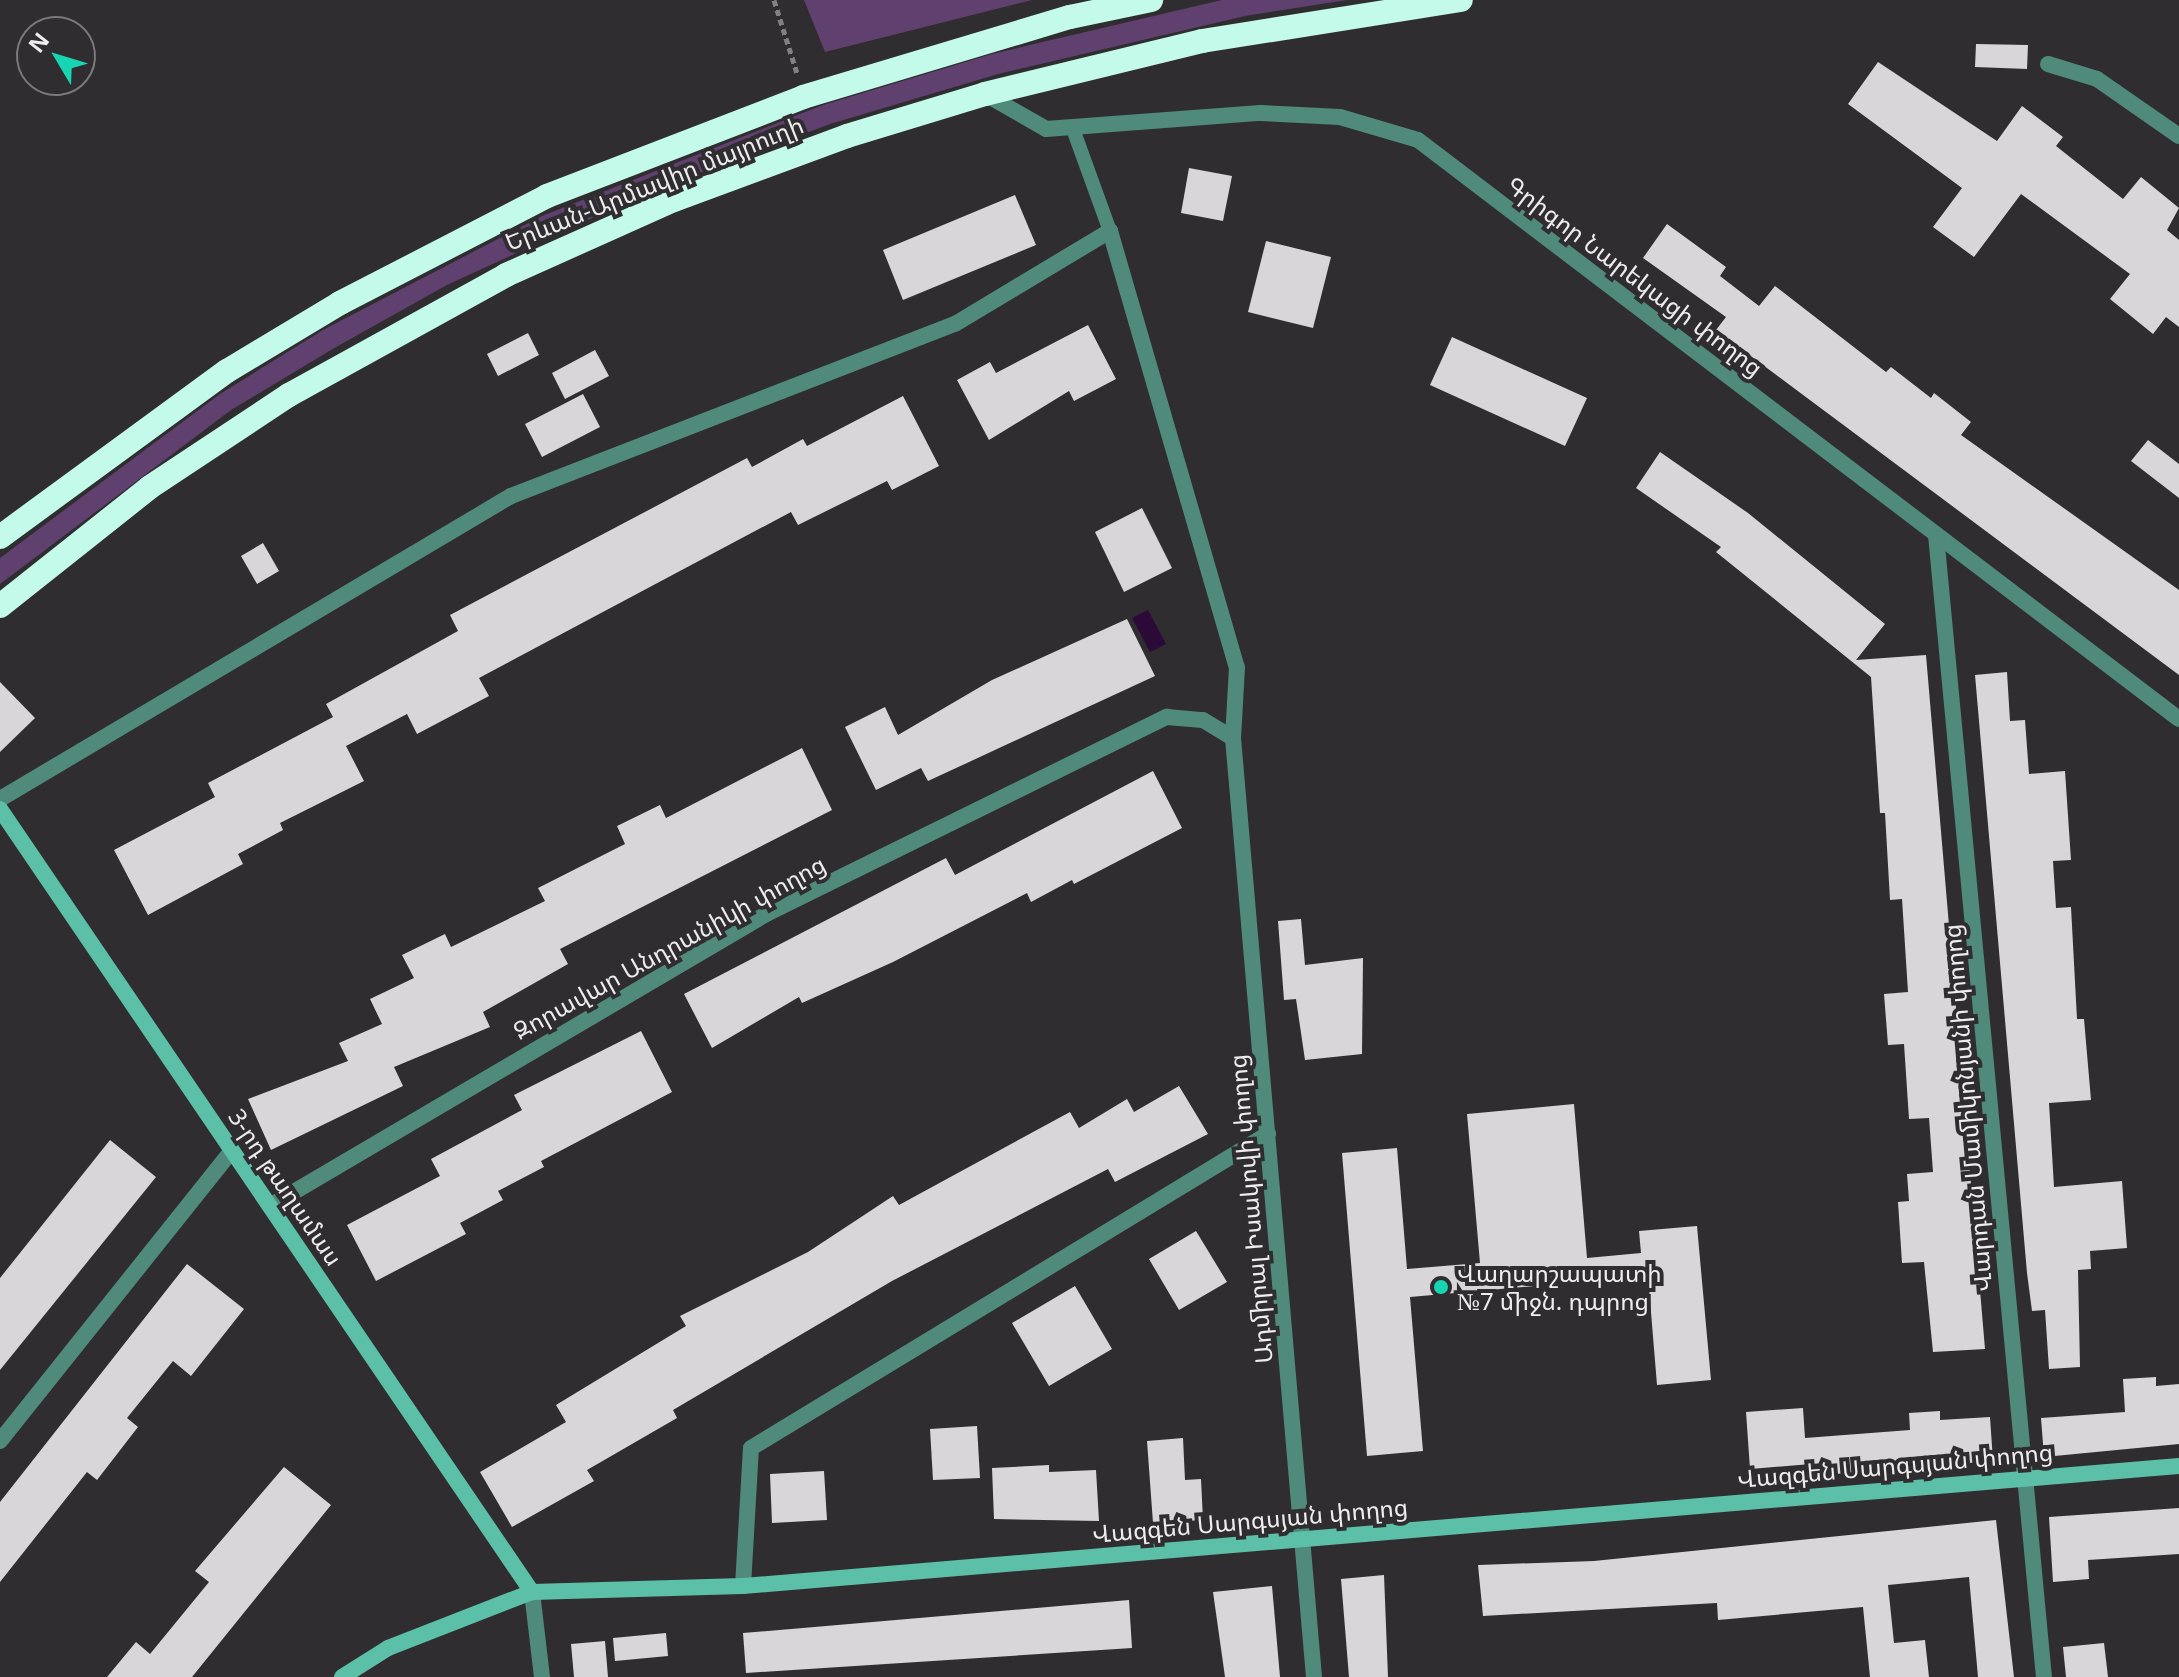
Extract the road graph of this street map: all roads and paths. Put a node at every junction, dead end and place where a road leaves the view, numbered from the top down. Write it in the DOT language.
graph roads {
  1 [pos="774,0"];
  2 [pos="1151,0"];
  3 [pos="1461,0"];
  4 [pos="2048,64"];
  5 [pos="985,94"];
  6 [pos="803,97"];
  7 [pos="1073,129"];
  8 [pos="2179,136"];
  9 [pos="1110,231"];
  10 [pos="32,511"];
  11 [pos="110,516"];
  12 [pos="0,526"];
  13 [pos="1936,535"];
  14 [pos="0,537"];
  15 [pos="0,606"];
  16 [pos="0,627"];
  17 [pos="2179,719"];
  18 [pos="1233,738"];
  19 [pos="0,799"];
  20 [pos="0,809"];
  21 [pos="1268,1134"];
  22 [pos="232,1150"];
  23 [pos="270,1206"];
  24 [pos="0,1441"];
  25 [pos="2179,1466"];
  26 [pos="2027,1478"];
  27 [pos="1303,1540"];
  28 [pos="743,1586"];
  29 [pos="532,1592"];
  30 [pos="342,1677"];
  31 [pos="542,1677"];
  32 [pos="1314,1677"];
  33 [pos="2044,1677"];
  1 -- 6 [label="path"];
  2 -- 6 [label="highway, Երևան-Արմավիր մայրուղի"];
  3 -- 5 [label="highway, Երևան-Արմավիր մայրուղի"];
  4 -- 8 [label="street"];
  5 -- 7 [label="street, Գրիգոր Նարեկացի փողոց"];
  5 -- 11 [label="highway, Երևան-Արմավիր մայրուղի"];
  6 -- 10 [label="highway, Երևան-Արմավիր մայրուղի"];
  7 -- 9 [label="lane"];
  7 -- 13 [label="street, Գրիգոր Նարեկացի փողոց"];
  9 -- 18 [label="street, Ադմիրալ Իսակովի փողոց"];
  9 -- 19 [label="street"];
  10 -- 12 [label="highway"];
  10 -- 14 [label="highway, Երևան-Արմավիր մայրուղի"];
  11 -- 15 [label="highway, Երևան-Արմավիր մայրուղի"];
  11 -- 16 [label="highway"];
  13 -- 17 [label="street, Գրիգոր Նարեկացի փողոց"];
  13 -- 26 [label="street, Վարդան Մամիկոնյանի փողոց"];
  18 -- 21 [label="street, Ադմիրալ Իսակովի փողոց"];
  18 -- 23 [label="street, Զորավար Անդրանիկի փողոց"];
  20 -- 22 [label="street, 3-րդ թաղամաս"];
  21 -- 27 [label="street, Ադմիրալ Իսակովի փողոց"];
  21 -- 28 [label="street"];
  22 -- 23 [label="street, 3-րդ թաղամաս"];
  22 -- 24 [label="street"];
  23 -- 29 [label="street, 3-րդ թաղամաս"];
  25 -- 26 [label="street, Վազգեն Սարգսյան փողոց"];
  26 -- 27 [label="street, Վազգեն Սարգսյան փողոց"];
  26 -- 33 [label="street, Վարդան Մամիկոնյանի փողոց"];
  27 -- 28 [label="street, Վազգեն Սարգսյան փողոց"];
  27 -- 32 [label="street, Ադմիրալ Իսակովի փողոց"];
  28 -- 29 [label="street, Վազգեն Սարգսյան փողոց"];
  29 -- 30 [label="street, Վազգեն Սարգսյան փողոց"];
  29 -- 31 [label="street"];
}
